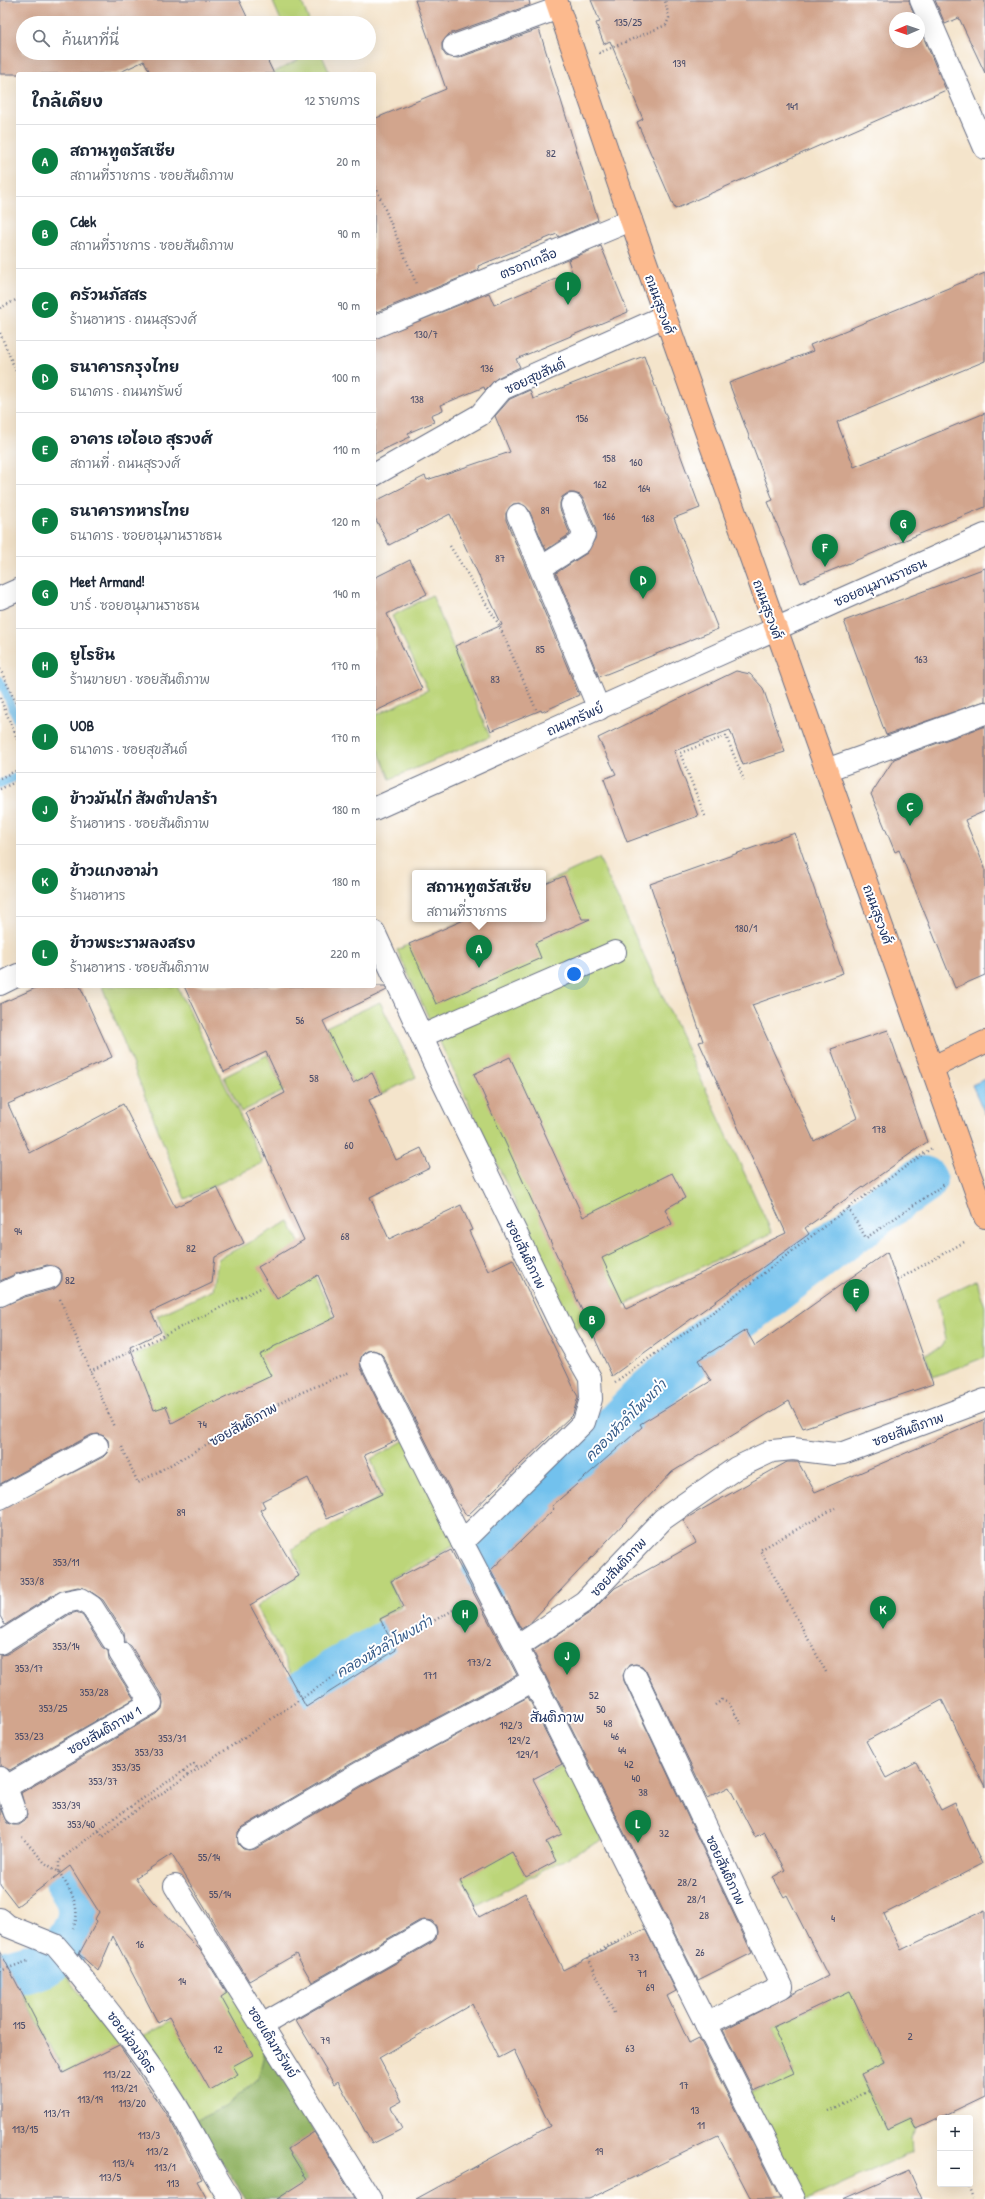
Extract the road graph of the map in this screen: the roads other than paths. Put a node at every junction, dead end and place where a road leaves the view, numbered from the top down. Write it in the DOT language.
graph roads {
  1 [pos="921,0"];
  2 [pos="557,4"];
  3 [pos="454,46"];
  4 [pos="985,148"];
  5 [pos="631,220"];
  6 [pos="665,316"];
  7 [pos="376,326"];
  8 [pos="376,474"];
  9 [pos="572,505"];
  10 [pos="518,515"];
  11 [pos="985,535"];
  12 [pos="542,568"];
  13 [pos="16,591"];
  14 [pos="0,598"];
  15 [pos="776,630"];
  16 [pos="599,709"];
  17 [pos="985,713"];
  18 [pos="826,770"];
  19 [pos="376,808"];
  20 [pos="376,936"];
  21 [pos="615,952"];
  22 [pos="16,976"];
  23 [pos="0,984"];
  24 [pos="422,1036"];
  25 [pos="985,1042"];
  26 [pos="933,1068"];
  27 [pos="985,1217"];
  28 [pos="50,1277"];
  29 [pos="0,1295"];
  30 [pos="372,1362"];
  31 [pos="985,1400"];
  32 [pos="97,1446"];
  33 [pos="0,1498"];
  34 [pos="465,1550"];
  35 [pos="0,1643"];
  36 [pos="517,1647"];
  37 [pos="635,1676"];
  38 [pos="534,1680"];
  39 [pos="3,1783"];
  40 [pos="15,1812"];
  41 [pos="249,1838"];
  42 [pos="175,1886"];
  43 [pos="0,1919"];
  44 [pos="425,1932"];
  45 [pos="706,2024"];
  46 [pos="262,2025"];
  47 [pos="230,2199"];
  48 [pos="370,2199"];
  49 [pos="794,2199"];
  1 -- 4 [label="street"];
  2 -- 3 [label="street"];
  2 -- 5 [label="main road, ถนนสุรวงศ์"];
  5 -- 6 [label="main road, ถนนสุรวงศ์"];
  5 -- 7 [label="street, ตรอกเกลือ"];
  6 -- 8 [label="street, ซอยสุขสันต์"];
  6 -- 15 [label="main road, ถนนสุรวงศ์"];
  9 -- 12 [label="street"];
  10 -- 12 [label="street"];
  11 -- 15 [label="street, ซอยอนุมานราชธน"];
  12 -- 16 [label="street"];
  13 -- 14 [label="street"];
  15 -- 16 [label="street, ถนนทรัพย์"];
  15 -- 18 [label="main road, ถนนสุรวงศ์"];
  16 -- 19 [label="street, ถนนทรัพย์"];
  17 -- 18 [label="street"];
  18 -- 26 [label="main road, ถนนสุรวงศ์"];
  20 -- 24 [label="street, ซอยสันติภาพ"];
  21 -- 24 [label="street"];
  22 -- 23 [label="street"];
  24 -- 34 [label="street, ซอยสันติภาพ"];
  25 -- 26 [label="main road"];
  26 -- 27 [label="main road, ถนนสุรวงศ์"];
  28 -- 29 [label="street"];
  30 -- 34 [label="street"];
  31 -- 36 [label="street, ซอยสันติภาพ"];
  32 -- 33 [label="street"];
  34 -- 36 [label="street"];
  35 -- 39 [label="street, ซอยสันติภาพ 1"];
  36 -- 38 [label="street"];
  37 -- 45 [label="street, ซอยสันติภาพ"];
  38 -- 41 [label="street"];
  38 -- 45 [label="street"];
  39 -- 40 [label="street, ซอยสันติภาพ 1"];
  42 -- 46 [label="street, ซอยเติมทรัพย์"];
  43 -- 47 [label="street, ซอยน้อมจิตร"];
  44 -- 46 [label="street"];
  45 -- 49 [label="street"];
  46 -- 48 [label="street, ซอยเติมทรัพย์"];
}
